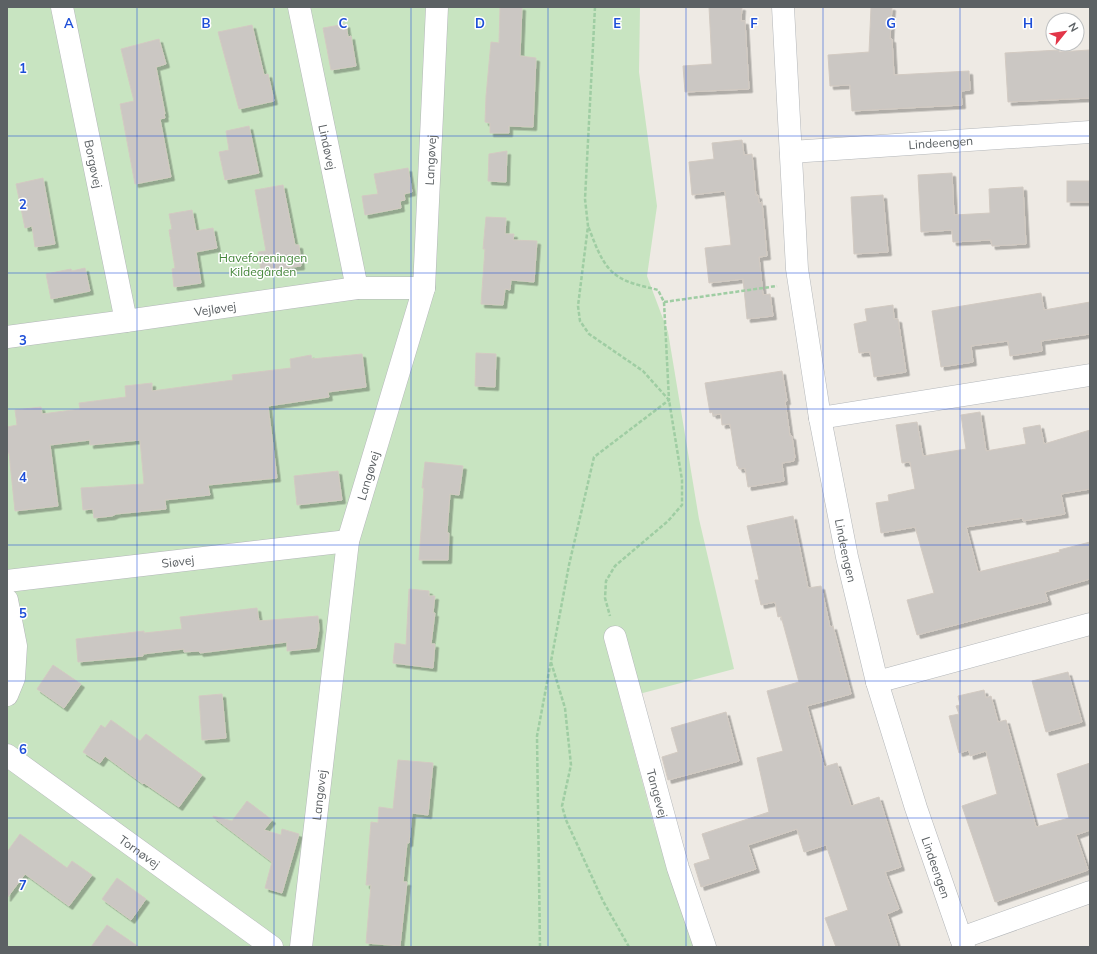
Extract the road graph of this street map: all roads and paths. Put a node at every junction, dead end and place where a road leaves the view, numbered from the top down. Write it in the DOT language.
graph roads {
  1 [pos="62,7"];
  2 [pos="299,7"];
  3 [pos="437,7"];
  4 [pos="595,7"];
  5 [pos="783,7"];
  6 [pos="1090,132"];
  7 [pos="791,152"];
  8 [pos="588,226"];
  9 [pos="799,283"];
  10 [pos="357,288"];
  11 [pos="424,288"];
  12 [pos="664,302"];
  13 [pos="126,321"];
  14 [pos="7,337"];
  15 [pos="1090,375"];
  16 [pos="668,400"];
  17 [pos="820,418"];
  18 [pos="348,541"];
  19 [pos="7,581"];
  20 [pos="7,600"];
  21 [pos="1090,624"];
  22 [pos="615,637"];
  23 [pos="551,661"];
  24 [pos="877,682"];
  25 [pos="7,695"];
  26 [pos="7,755"];
  27 [pos="1090,892"];
  28 [pos="963,942"];
  29 [pos="272,947"];
  30 [pos="301,947"];
  31 [pos="540,947"];
  32 [pos="629,947"];
  33 [pos="705,947"];
  1 -- 13 [label="street, Borgøvej"];
  2 -- 10 [label="street, Lindøvej"];
  3 -- 11 [label="street, Langøvej"];
  4 -- 8 [label="path"];
  5 -- 7 [label="street, Lindeengen"];
  6 -- 7 [label="street, Lindeengen"];
  7 -- 9 [label="street, Lindeengen"];
  8 -- 12 [label="path"];
  8 -- 16 [label="path"];
  9 -- 12 [label="path"];
  9 -- 17 [label="street, Lindeengen"];
  10 -- 11 [label="street, Vejløvej"];
  10 -- 13 [label="street, Vejløvej"];
  11 -- 18 [label="street, Langøvej"];
  12 -- 16 [label="path"];
  13 -- 14 [label="street, Vejløvej"];
  15 -- 17 [label="street"];
  16 -- 22 [label="path"];
  16 -- 23 [label="path"];
  17 -- 24 [label="street, Lindeengen"];
  18 -- 19 [label="street, Siøvej"];
  18 -- 30 [label="street, Langøvej"];
  20 -- 25 [label="street"];
  21 -- 24 [label="street"];
  22 -- 33 [label="street, Tangevej"];
  23 -- 31 [label="path"];
  23 -- 32 [label="path"];
  24 -- 28 [label="street, Lindeengen"];
  26 -- 29 [label="street, Tornøvej"];
  27 -- 28 [label="street, Lindeengen"];
}
